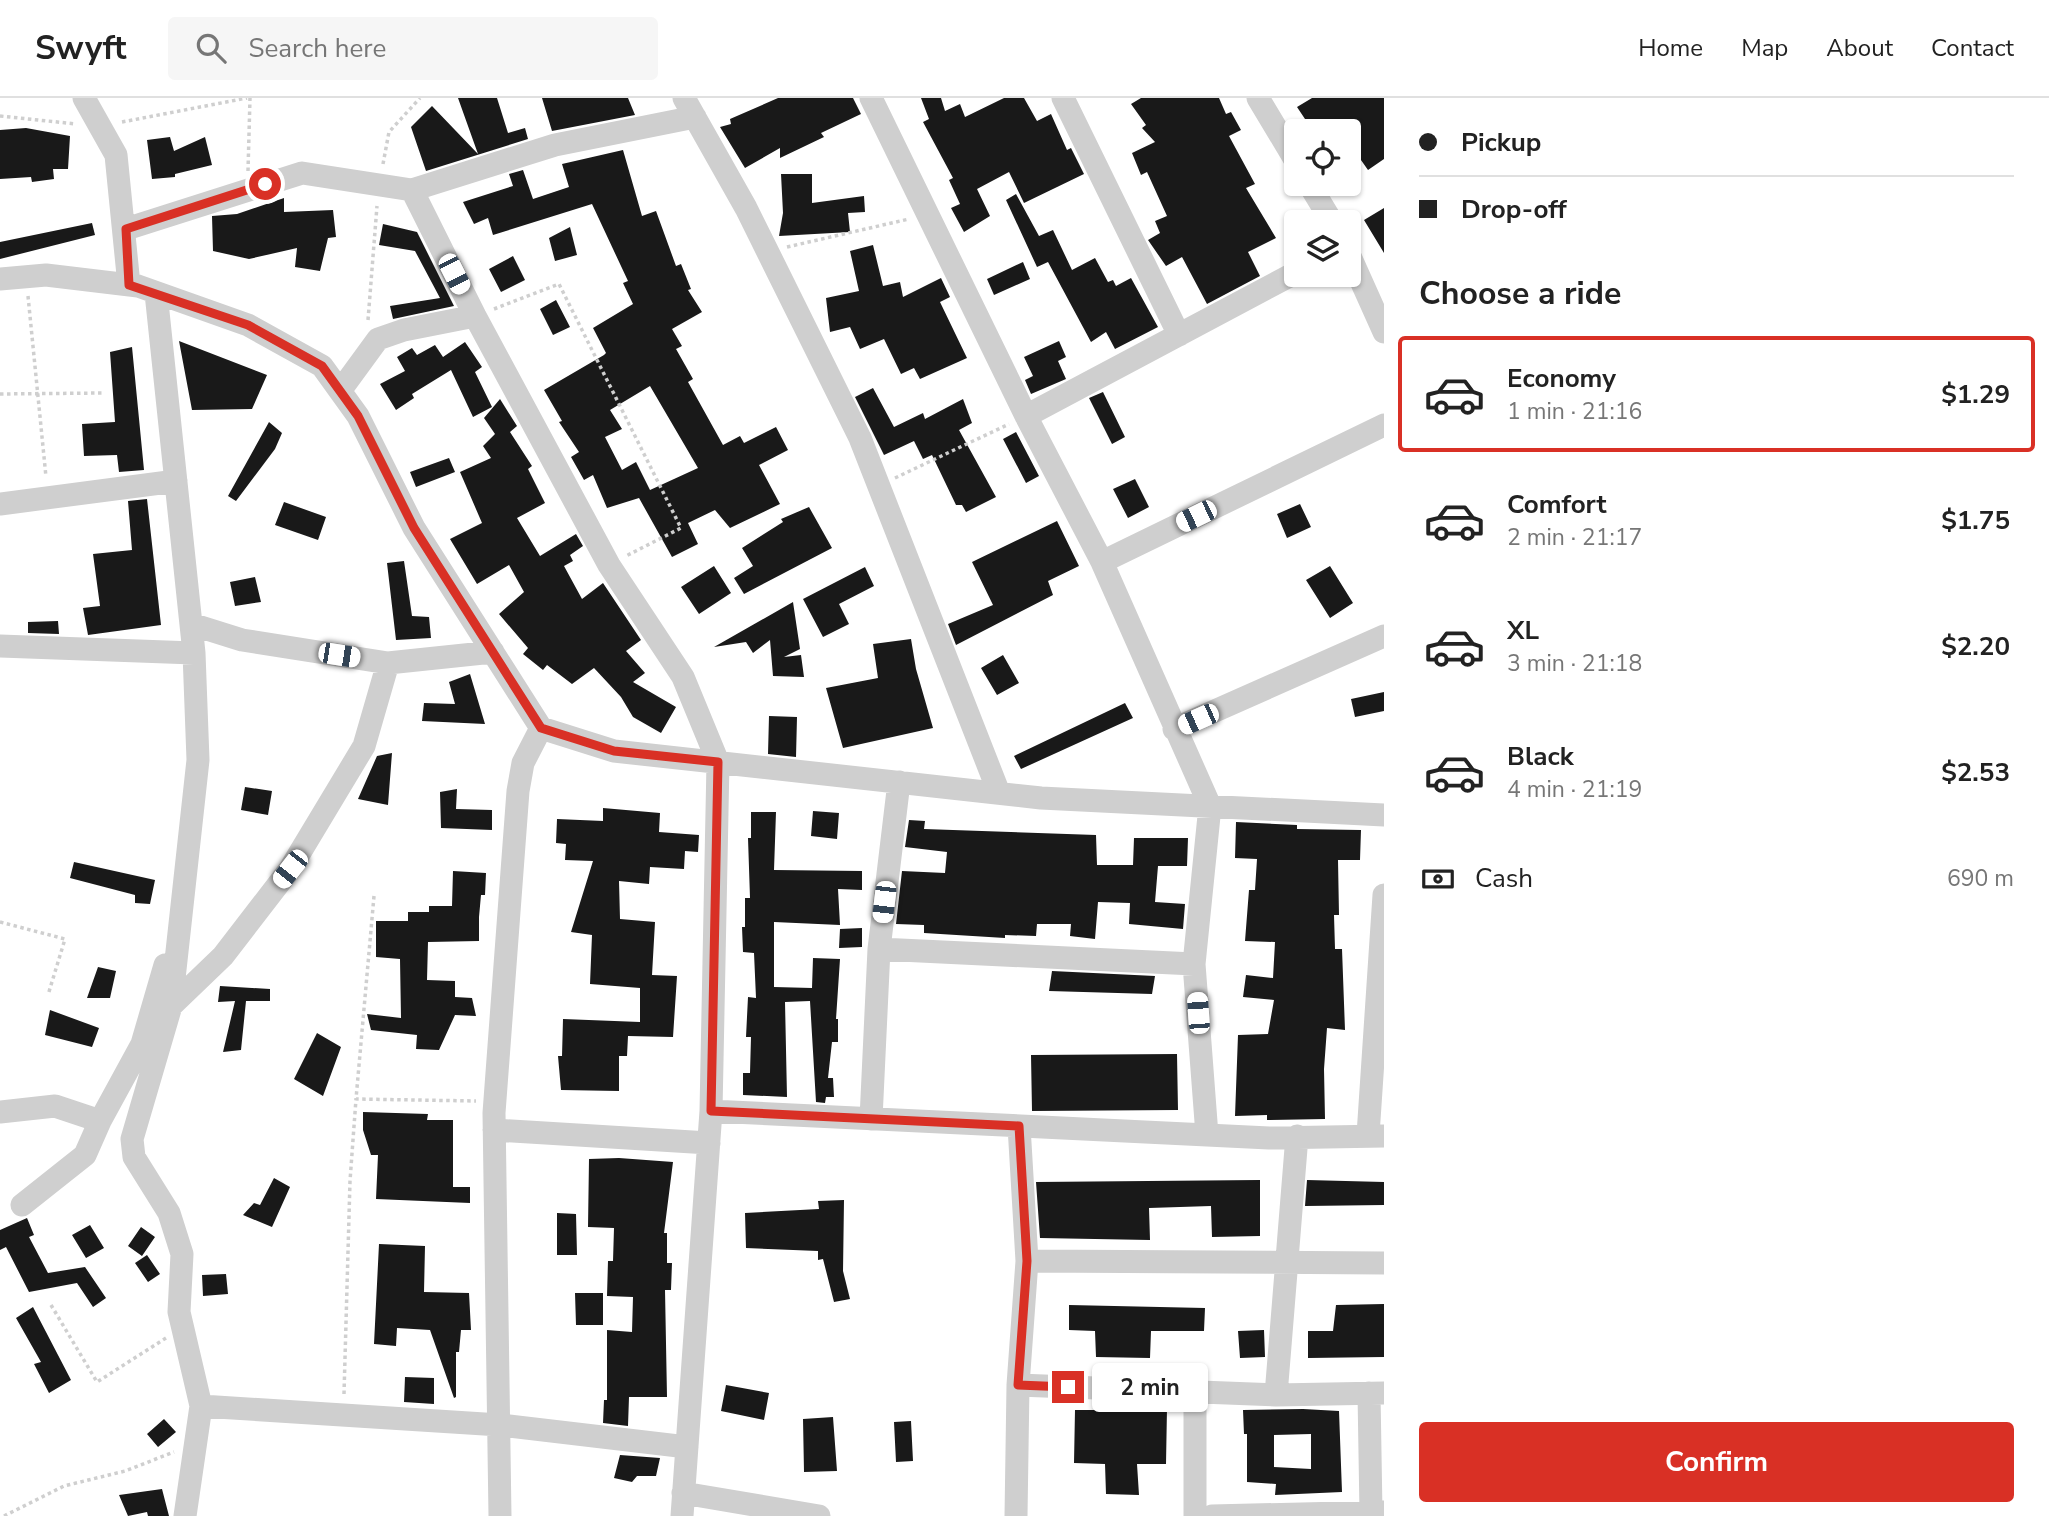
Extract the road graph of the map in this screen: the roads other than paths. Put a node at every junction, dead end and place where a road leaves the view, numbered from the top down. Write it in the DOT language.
graph roads {
  1 [pos="84,98"];
  2 [pos="871,98"];
  3 [pos="1063,98"];
  4 [pos="1258,98"];
  5 [pos="689,107"];
  6 [pos="1284,141"];
  7 [pos="412,190"];
  8 [pos="126,229"];
  9 [pos="0,279"];
  10 [pos="1284,279"];
  11 [pos="1361,281"];
  12 [pos="129,285"];
  13 [pos="156,293"];
  14 [pos="475,316"];
  15 [pos="1384,332"];
  16 [pos="1179,335"];
  17 [pos="340,391"];
  18 [pos="1026,416"];
  19 [pos="1384,425"];
  20 [pos="176,481"];
  21 [pos="0,504"];
  22 [pos="1102,562"];
  23 [pos="191,624"];
  24 [pos="1384,636"];
  25 [pos="0,646"];
  26 [pos="493,652"];
  27 [pos="194,653"];
  28 [pos="388,663"];
  29 [pos="541,728"];
  30 [pos="1174,729"];
  31 [pos="718,762"];
  32 [pos="898,782"];
  33 [pos="999,793"];
  34 [pos="1210,806"];
  35 [pos="1384,815"];
  36 [pos="1384,895"];
  37 [pos="182,904"];
  38 [pos="879,950"];
  39 [pos="1194,964"];
  40 [pos="171,1006"];
  41 [pos="711,1111"];
  42 [pos="0,1112"];
  43 [pos="871,1119"];
  44 [pos="100,1121"];
  45 [pos="1019,1126"];
  46 [pos="494,1130"];
  47 [pos="1207,1135"];
  48 [pos="1376,1135"];
  49 [pos="1297,1136"];
  50 [pos="709,1143"];
  51 [pos="22,1205"];
  52 [pos="1027,1261"];
  53 [pos="1287,1262"];
  54 [pos="1384,1263"];
  55 [pos="1018,1385"];
  56 [pos="1195,1392"];
  57 [pos="1376,1393"];
  58 [pos="1276,1395"];
  59 [pos="201,1406"];
  60 [pos="500,1425"];
  61 [pos="687,1447"];
  62 [pos="683,1493"];
  63 [pos="1377,1513"];
  64 [pos="185,1516"];
  65 [pos="500,1516"];
  66 [pos="682,1516"];
  67 [pos="819,1516"];
  68 [pos="1016,1516"];
  69 [pos="1195,1516"];
  70 [pos="1212,1516"];
  1 -- 8 [label="street"];
  2 -- 18 [label="street"];
  3 -- 16 [label="street"];
  4 -- 6 [label="street"];
  5 -- 7 [label="street"];
  5 -- 33 [label="street"];
  7 -- 8 [label="street"];
  7 -- 14 [label="street"];
  8 -- 12 [label="street"];
  9 -- 12 [label="street"];
  10 -- 16 [label="street"];
  11 -- 15 [label="street"];
  12 -- 13 [label="street"];
  13 -- 17 [label="street"];
  13 -- 20 [label="street"];
  14 -- 17 [label="street"];
  14 -- 31 [label="street"];
  16 -- 18 [label="street"];
  17 -- 26 [label="street"];
  18 -- 22 [label="street"];
  19 -- 22 [label="street"];
  20 -- 21 [label="street"];
  20 -- 23 [label="street"];
  22 -- 30 [label="street"];
  23 -- 27 [label="street"];
  23 -- 28 [label="street"];
  24 -- 30 [label="street"];
  25 -- 27 [label="street"];
  26 -- 28 [label="street"];
  26 -- 29 [label="street"];
  27 -- 37 [label="street"];
  28 -- 40 [label="street"];
  29 -- 31 [label="street"];
  29 -- 46 [label="street"];
  30 -- 34 [label="street"];
  31 -- 32 [label="street"];
  31 -- 41 [label="street"];
  32 -- 33 [label="street"];
  32 -- 38 [label="street"];
  33 -- 34 [label="street"];
  34 -- 35 [label="street"];
  34 -- 39 [label="street"];
  36 -- 48 [label="street"];
  37 -- 40 [label="street"];
  37 -- 44 [label="street"];
  38 -- 39 [label="street"];
  38 -- 43 [label="street"];
  39 -- 47 [label="street"];
  40 -- 59 [label="street"];
  41 -- 43 [label="street"];
  41 -- 50 [label="street"];
  42 -- 44 [label="street"];
  43 -- 45 [label="street"];
  44 -- 51 [label="street"];
  45 -- 47 [label="street"];
  45 -- 52 [label="street"];
  46 -- 50 [label="street"];
  46 -- 60 [label="street"];
  47 -- 49 [label="street"];
  48 -- 49 [label="street"];
  49 -- 53 [label="street"];
  50 -- 61 [label="street"];
  52 -- 53 [label="street"];
  52 -- 55 [label="street"];
  53 -- 54 [label="street"];
  53 -- 58 [label="street"];
  55 -- 56 [label="street"];
  55 -- 68 [label="street"];
  56 -- 58 [label="street"];
  56 -- 69 [label="street"];
  57 -- 58 [label="street"];
  57 -- 63 [label="street"];
  59 -- 60 [label="street"];
  59 -- 64 [label="street"];
  60 -- 61 [label="street"];
  60 -- 65 [label="street"];
  61 -- 62 [label="street"];
  62 -- 66 [label="street"];
  62 -- 67 [label="street"];
  63 -- 70 [label="street"];
}
